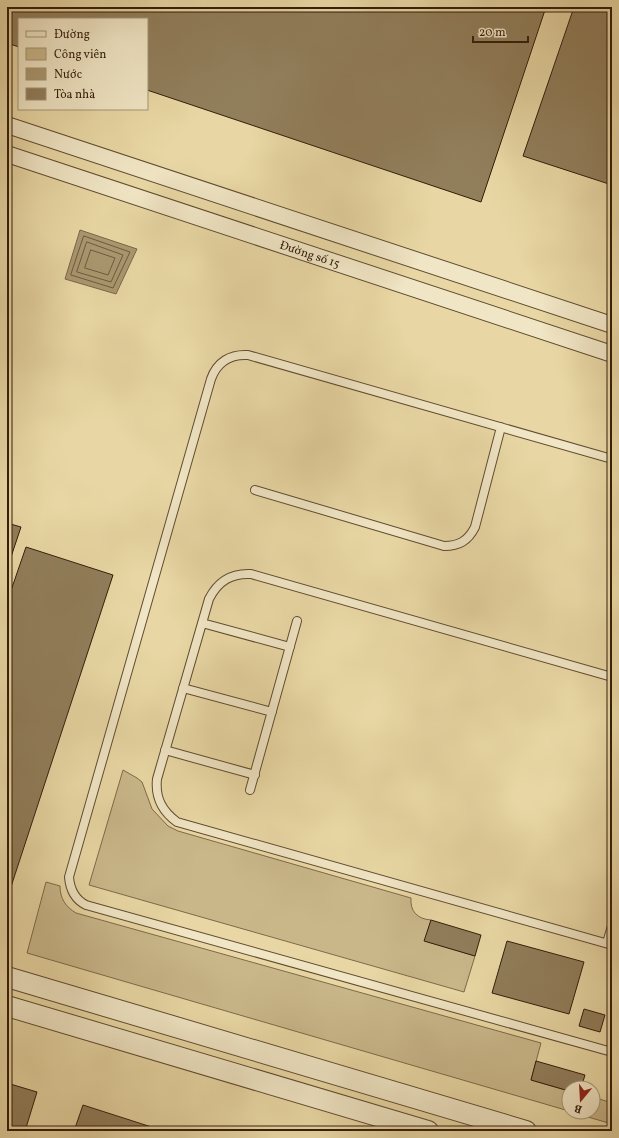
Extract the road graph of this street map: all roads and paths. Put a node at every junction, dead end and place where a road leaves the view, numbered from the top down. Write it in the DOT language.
graph roads {
  1 [pos="7,124"];
  2 [pos="7,154"];
  3 [pos="612,325"];
  4 [pos="612,354"];
  5 [pos="501,427"];
  6 [pos="612,459"];
  7 [pos="255,490"];
  8 [pos="297,621"];
  9 [pos="202,623"];
  10 [pos="290,647"];
  11 [pos="612,677"];
  12 [pos="183,688"];
  13 [pos="272,712"];
  14 [pos="165,750"];
  15 [pos="254,775"];
  16 [pos="250,790"];
  17 [pos="612,926"];
  18 [pos="610,944"];
  19 [pos="7,977"];
  20 [pos="7,1006"];
  21 [pos="612,1052"];
  22 [pos="428,1131"];
  23 [pos="526,1131"];
  1 -- 3 [label="street"];
  2 -- 4 [label="street, Đường số 15"];
  5 -- 6 [label="lane"];
  5 -- 7 [label="lane"];
  5 -- 21 [label="lane"];
  8 -- 10 [label="lane"];
  9 -- 10 [label="lane"];
  9 -- 11 [label="lane"];
  9 -- 12 [label="lane"];
  10 -- 13 [label="lane"];
  12 -- 13 [label="lane"];
  12 -- 14 [label="lane"];
  13 -- 15 [label="lane"];
  14 -- 15 [label="lane"];
  14 -- 18 [label="lane"];
  15 -- 16 [label="lane"];
  17 -- 18 [label="lane"];
  19 -- 23 [label="street"];
  20 -- 22 [label="street"];
}
